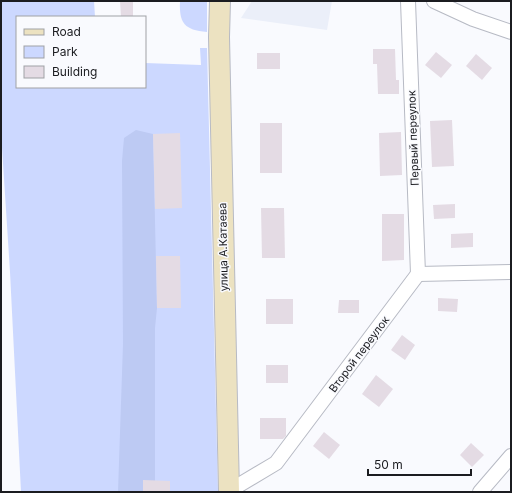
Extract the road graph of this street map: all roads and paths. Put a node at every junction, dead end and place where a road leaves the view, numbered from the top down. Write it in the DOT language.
graph roads {
  1 [pos="220,1"];
  2 [pos="408,1"];
  3 [pos="434,1"];
  4 [pos="511,32"];
  5 [pos="511,272"];
  6 [pos="418,274"];
  7 [pos="511,456"];
  8 [pos="229,491"];
  9 [pos="480,492"];
  1 -- 8 [label="street, улица А.Катаева"];
  2 -- 6 [label="street, Первый переулок"];
  3 -- 4 [label="street"];
  5 -- 6 [label="street"];
  6 -- 8 [label="street, Второй переулок"];
  7 -- 9 [label="street"];
}
